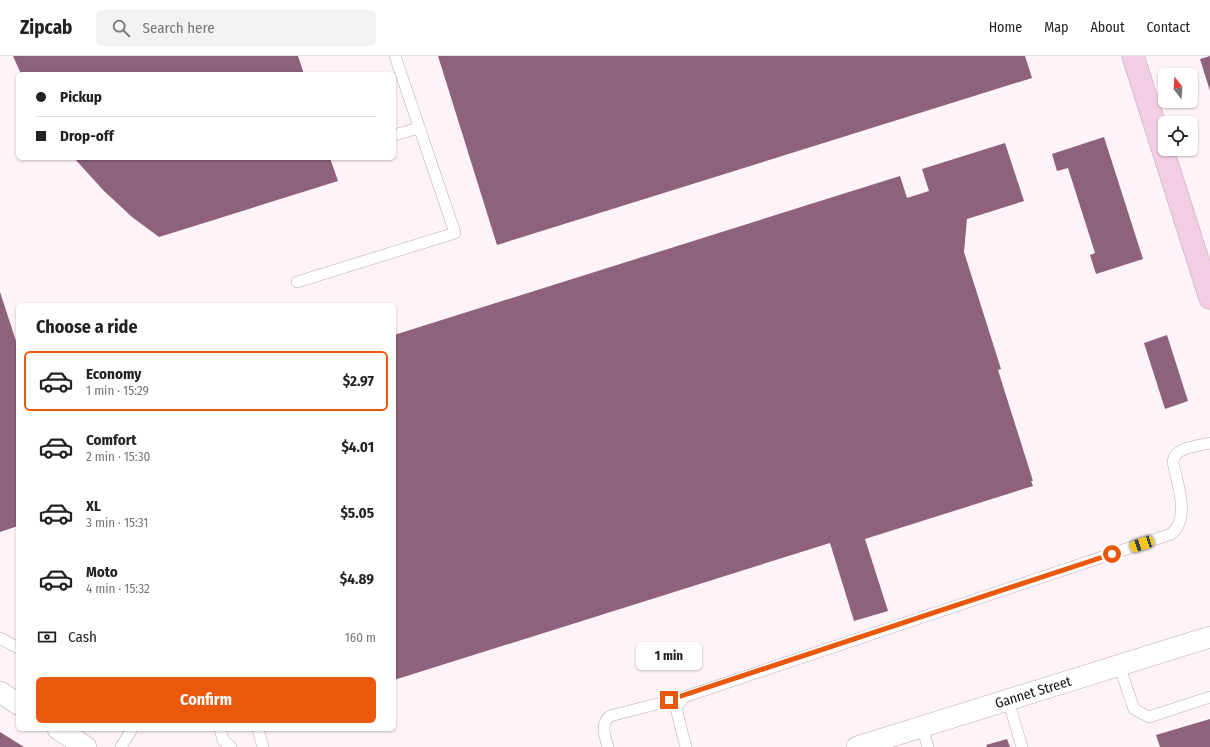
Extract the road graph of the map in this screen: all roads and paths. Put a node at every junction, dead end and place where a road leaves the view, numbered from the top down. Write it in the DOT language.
graph roads {
  1 [pos="395,56"];
  2 [pos="1133,56"];
  3 [pos="398,77"];
  4 [pos="420,128"];
  5 [pos="396,134"];
  6 [pos="297,282"];
  7 [pos="1210,298"];
  8 [pos="1210,443"];
  9 [pos="1210,637"];
  10 [pos="0,638"];
  11 [pos="16,647"];
  12 [pos="1119,665"];
  13 [pos="0,692"];
  14 [pos="684,697"];
  15 [pos="1210,697"];
  16 [pos="1008,700"];
  17 [pos="16,703"];
  18 [pos="922,727"];
  19 [pos="61,731"];
  20 [pos="131,731"];
  21 [pos="221,731"];
  22 [pos="259,731"];
  23 [pos="865,746"];
  24 [pos="86,747"];
  25 [pos="121,747"];
  26 [pos="231,747"];
  27 [pos="263,747"];
  28 [pos="608,747"];
  29 [pos="686,747"];
  30 [pos="928,747"];
  31 [pos="1022,747"];
  1 -- 3 [label="lane"];
  2 -- 7 [label="main road"];
  3 -- 4 [label="lane"];
  4 -- 5 [label="lane"];
  4 -- 6 [label="lane"];
  8 -- 14 [label="lane"];
  9 -- 12 [label="street, Gannet Street"];
  10 -- 11 [label="lane"];
  12 -- 15 [label="lane"];
  12 -- 16 [label="street, Gannet Street"];
  13 -- 17 [label="street"];
  14 -- 28 [label="lane"];
  14 -- 29 [label="lane"];
  16 -- 18 [label="street, Gannet Street"];
  16 -- 31 [label="lane"];
  18 -- 23 [label="street, Gannet Street"];
  18 -- 30 [label="lane"];
  19 -- 24 [label="street"];
  20 -- 25 [label="lane"];
  21 -- 26 [label="lane"];
  22 -- 27 [label="lane"];
}
